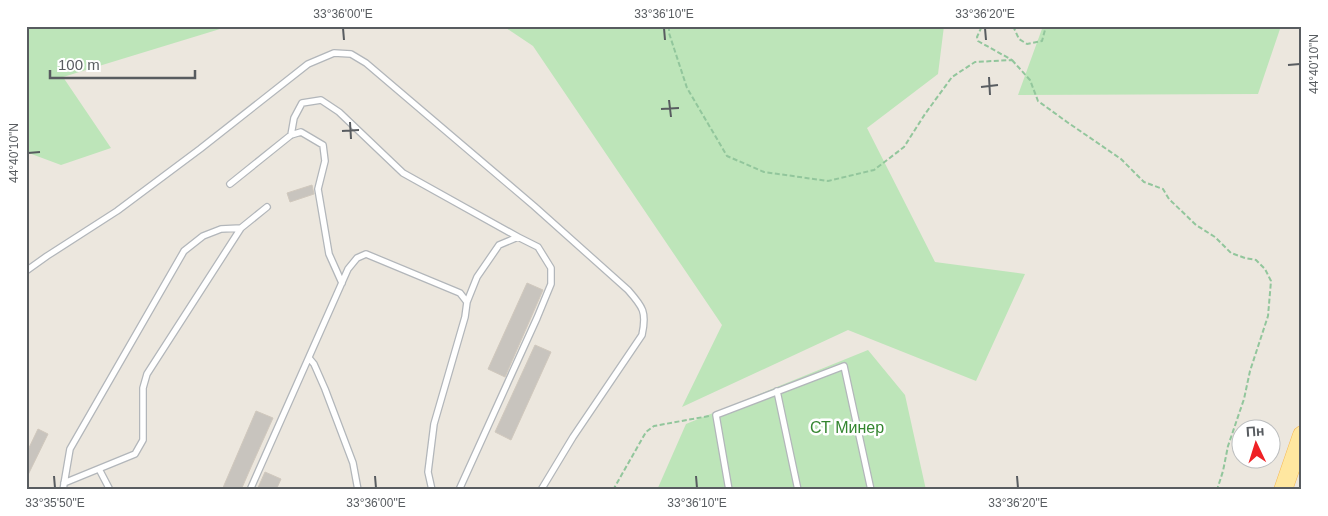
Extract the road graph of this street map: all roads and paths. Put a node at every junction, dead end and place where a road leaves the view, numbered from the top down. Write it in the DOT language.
graph roads {
  1 [pos="669,26"];
  2 [pos="982,26"];
  3 [pos="1013,26"];
  4 [pos="1046,26"];
  5 [pos="1012,60"];
  6 [pos="291,135"];
  7 [pos="230,184"];
  8 [pos="267,207"];
  9 [pos="241,228"];
  10 [pos="518,237"];
  11 [pos="26,271"];
  12 [pos="342,283"];
  13 [pos="467,302"];
  14 [pos="309,358"];
  15 [pos="777,391"];
  16 [pos="716,415"];
  17 [pos="1302,435"];
  18 [pos="99,468"];
  19 [pos="64,487"];
  20 [pos="110,490"];
  21 [pos="250,490"];
  22 [pos="358,490"];
  23 [pos="432,490"];
  24 [pos="459,490"];
  25 [pos="541,490"];
  26 [pos="613,490"];
  27 [pos="729,490"];
  28 [pos="798,490"];
  29 [pos="871,490"];
  30 [pos="1217,490"];
  31 [pos="1282,490"];
  1 -- 5 [label="path"];
  2 -- 5 [label="path"];
  3 -- 4 [label="path"];
  5 -- 30 [label="path"];
  6 -- 7 [label="lane"];
  6 -- 10 [label="lane"];
  6 -- 12 [label="lane"];
  8 -- 9 [label="lane"];
  9 -- 18 [label="lane"];
  9 -- 19 [label="lane"];
  10 -- 13 [label="lane"];
  10 -- 24 [label="lane"];
  11 -- 25 [label="lane"];
  12 -- 13 [label="lane"];
  12 -- 14 [label="lane"];
  13 -- 23 [label="lane"];
  14 -- 21 [label="lane"];
  14 -- 22 [label="lane"];
  15 -- 16 [label="lane"];
  15 -- 28 [label="lane"];
  15 -- 29 [label="lane"];
  16 -- 26 [label="path"];
  16 -- 27 [label="lane"];
  17 -- 31 [label="main road"];
  18 -- 19 [label="lane"];
  18 -- 20 [label="lane"];
}
